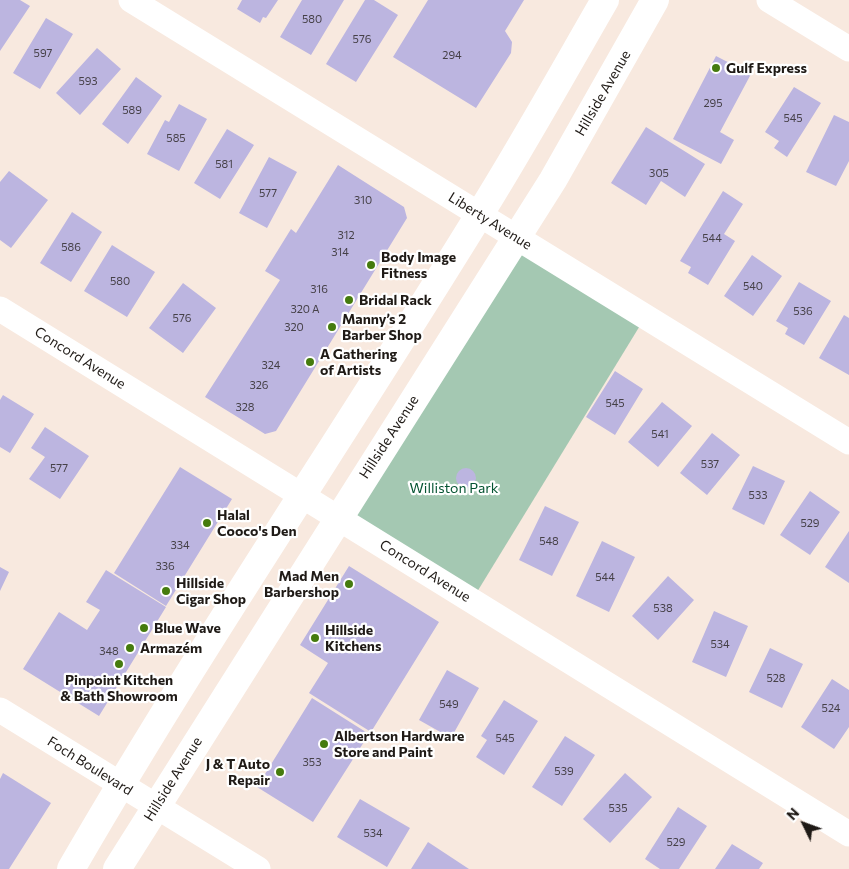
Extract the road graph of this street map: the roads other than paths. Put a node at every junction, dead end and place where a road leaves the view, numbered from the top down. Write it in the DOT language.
graph roads {
  1 [pos="131,0"];
  2 [pos="605,0"];
  3 [pos="655,0"];
  4 [pos="769,0"];
  5 [pos="849,49"];
  6 [pos="479,215"];
  7 [pos="516,238"];
  8 [pos="0,309"];
  9 [pos="849,442"];
  10 [pos="302,495"];
  11 [pos="338,517"];
  12 [pos="0,710"];
  13 [pos="120,785"];
  14 [pos="155,806"];
  15 [pos="849,834"];
  16 [pos="71,869"];
  17 [pos="117,869"];
  18 [pos="258,869"];
  1 -- 6 [label="street, Liberty Avenue"];
  2 -- 6 [label="main road"];
  3 -- 7 [label="main road, Hillside Avenue"];
  4 -- 5 [label="street"];
  6 -- 7 [label="street, Liberty Avenue"];
  6 -- 10 [label="main road"];
  7 -- 9 [label="street, Liberty Avenue"];
  7 -- 11 [label="main road, Hillside Avenue"];
  8 -- 10 [label="street, Concord Avenue"];
  10 -- 11 [label="street, Concord Avenue"];
  10 -- 13 [label="main road"];
  11 -- 14 [label="main road, Hillside Avenue"];
  11 -- 15 [label="street, Concord Avenue"];
  12 -- 13 [label="street, Foch Boulevard"];
  13 -- 14 [label="street, Foch Boulevard"];
  13 -- 16 [label="main road"];
  14 -- 17 [label="main road, Hillside Avenue"];
  14 -- 18 [label="street, Foch Boulevard"];
}
